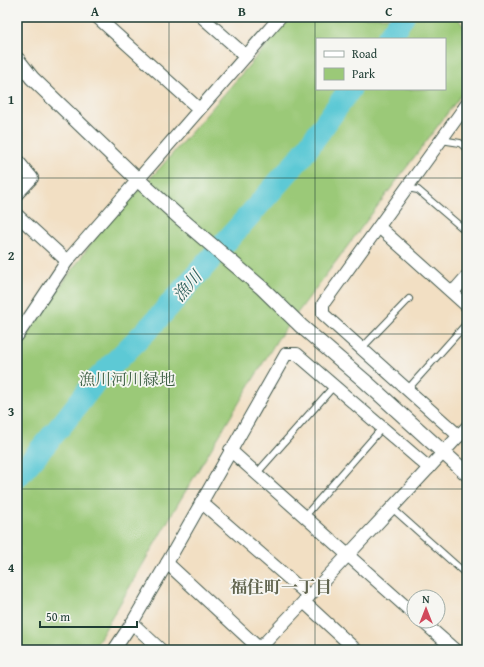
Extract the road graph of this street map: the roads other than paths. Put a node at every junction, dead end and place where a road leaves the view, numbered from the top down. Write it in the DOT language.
graph roads {
  1 [pos="97,17"];
  2 [pos="202,17"];
  3 [pos="273,20"];
  4 [pos="246,56"];
  5 [pos="17,59"];
  6 [pos="467,104"];
  7 [pos="199,109"];
  8 [pos="441,140"];
  9 [pos="467,149"];
  10 [pos="17,160"];
  11 [pos="137,179"];
  12 [pos="407,188"];
  13 [pos="17,194"];
  14 [pos="17,215"];
  15 [pos="379,227"];
  16 [pos="467,232"];
  17 [pos="67,261"];
  18 [pos="467,276"];
  19 [pos="453,292"];
  20 [pos="409,299"];
  21 [pos="467,306"];
  22 [pos="467,323"];
  23 [pos="19,328"];
  24 [pos="361,349"];
  25 [pos="334,386"];
  26 [pos="407,390"];
  27 [pos="382,428"];
  28 [pos="463,432"];
  29 [pos="230,450"];
  30 [pos="443,453"];
  31 [pos="429,468"];
  32 [pos="257,473"];
  33 [pos="467,474"];
  34 [pos="201,502"];
  35 [pos="392,508"];
  36 [pos="306,516"];
  37 [pos="348,556"];
  38 [pos="167,563"];
  39 [pos="467,575"];
  40 [pos="307,599"];
  41 [pos="406,607"];
  42 [pos="132,623"];
  43 [pos="431,629"];
  44 [pos="114,650"];
  45 [pos="161,650"];
  46 [pos="259,650"];
  47 [pos="356,650"];
  48 [pos="455,650"];
  1 -- 7 [label="street"];
  2 -- 4 [label="street"];
  3 -- 4 [label="street"];
  4 -- 7 [label="street"];
  5 -- 11 [label="street"];
  6 -- 8 [label="street"];
  7 -- 11 [label="street"];
  8 -- 9 [label="lane"];
  8 -- 12 [label="street"];
  10 -- 13 [label="street"];
  11 -- 17 [label="street"];
  11 -- 30 [label="street"];
  12 -- 15 [label="street"];
  12 -- 16 [label="lane"];
  14 -- 17 [label="street"];
  15 -- 19 [label="street"];
  15 -- 24 [label="street"];
  17 -- 23 [label="street"];
  18 -- 19 [label="street"];
  19 -- 21 [label="street"];
  20 -- 24 [label="lane"];
  22 -- 26 [label="lane"];
  24 -- 26 [label="street"];
  25 -- 27 [label="street"];
  25 -- 29 [label="street"];
  25 -- 32 [label="lane"];
  26 -- 28 [label="street"];
  27 -- 31 [label="street"];
  27 -- 36 [label="lane"];
  28 -- 30 [label="street"];
  29 -- 32 [label="street"];
  29 -- 34 [label="street"];
  30 -- 31 [label="street"];
  30 -- 33 [label="street"];
  31 -- 35 [label="street"];
  32 -- 36 [label="street"];
  34 -- 38 [label="street"];
  34 -- 40 [label="street"];
  35 -- 37 [label="street"];
  35 -- 39 [label="lane"];
  36 -- 37 [label="street"];
  37 -- 40 [label="street"];
  37 -- 41 [label="street"];
  38 -- 42 [label="street"];
  38 -- 46 [label="street"];
  40 -- 46 [label="street"];
  40 -- 47 [label="street"];
  42 -- 44 [label="street"];
  42 -- 45 [label="street"];
  43 -- 48 [label="street"];
}
